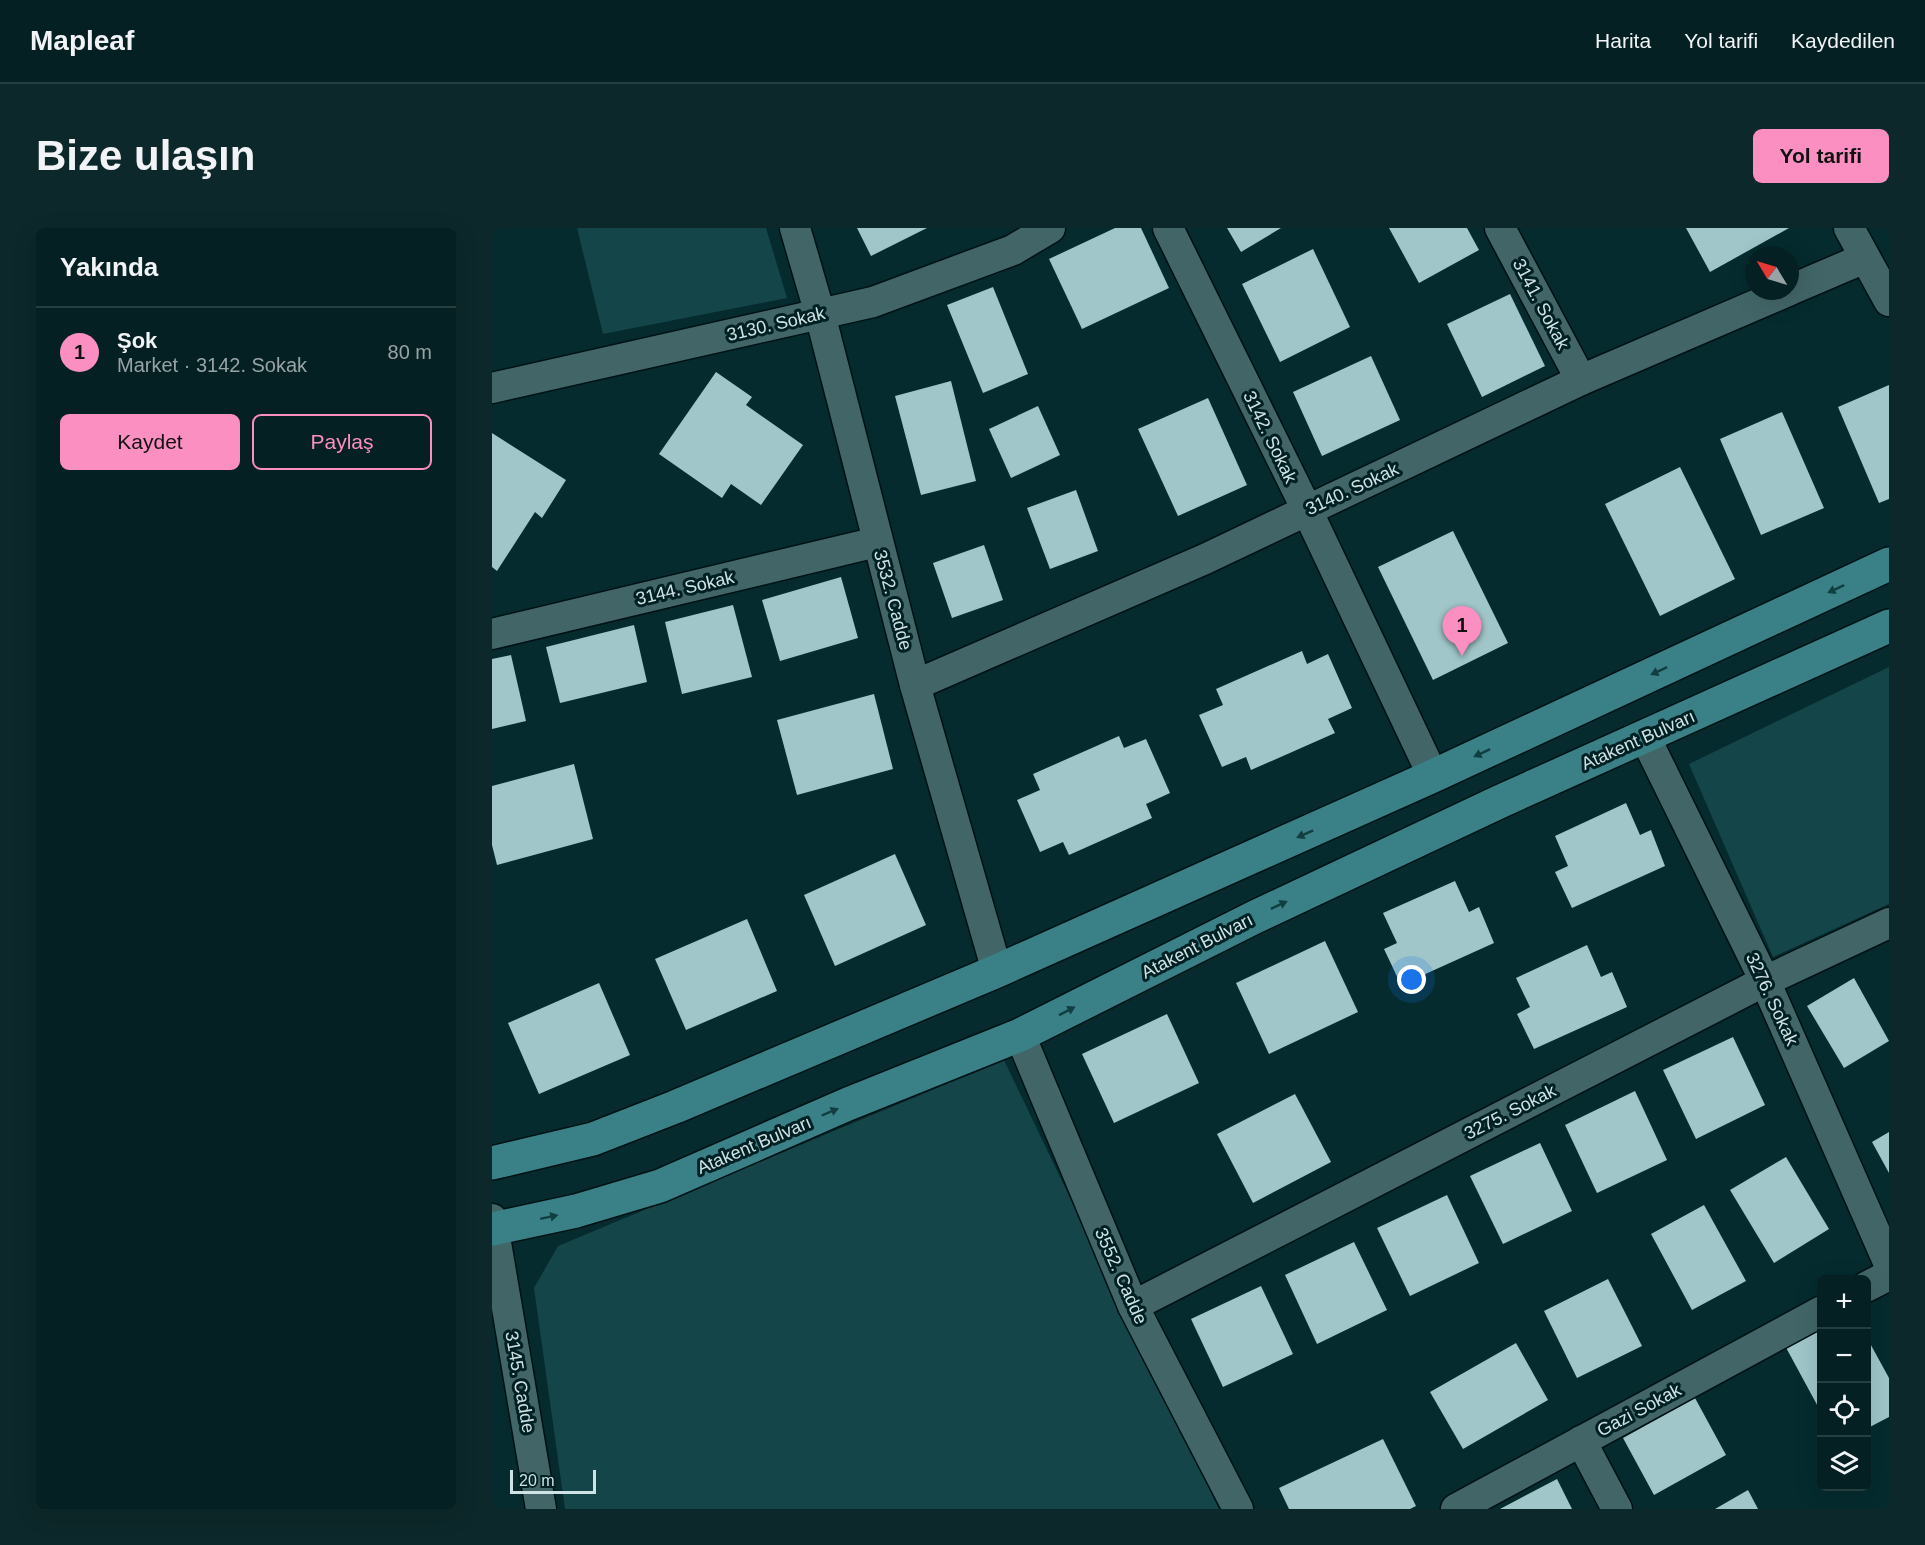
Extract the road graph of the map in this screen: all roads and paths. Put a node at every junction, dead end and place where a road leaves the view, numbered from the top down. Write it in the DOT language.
graph roads {
  1 [pos="795,228"];
  2 [pos="1050,228"];
  3 [pos="1168,228"];
  4 [pos="1500,228"];
  5 [pos="1849,228"];
  6 [pos="1864,258"];
  7 [pos="1799,287"];
  8 [pos="1768,300"];
  9 [pos="1889,301"];
  10 [pos="820,314"];
  11 [pos="1581,380"];
  12 [pos="492,388"];
  13 [pos="1307,510"];
  14 [pos="878,542"];
  15 [pos="1889,564"];
  16 [pos="1889,626"];
  17 [pos="492,634"];
  18 [pos="915,685"];
  19 [pos="1645,737"];
  20 [pos="1433,776"];
  21 [pos="1889,923"];
  22 [pos="997,971"];
  23 [pos="1765,981"];
  24 [pos="1020,1035"];
  25 [pos="492,1163"];
  26 [pos="493,1226"];
  27 [pos="1889,1264"];
  28 [pos="1889,1275"];
  29 [pos="1871,1284"];
  30 [pos="1133,1306"];
  31 [pos="1817,1313"];
  32 [pos="1581,1441"];
  33 [pos="541,1509"];
  34 [pos="1238,1509"];
  35 [pos="1456,1509"];
  36 [pos="1617,1509"];
  1 -- 10 [label="street, 3532. Cadde"];
  2 -- 10 [label="street, 3130. Sokak"];
  3 -- 13 [label="street, 3142. Sokak"];
  4 -- 11 [label="street, 3141. Sokak"];
  5 -- 6 [label="street"];
  6 -- 7 [label="street, 3140. Sokak"];
  6 -- 9 [label="street"];
  8 -- 11 [label="street, 3140. Sokak"];
  10 -- 12 [label="street, 3130. Sokak"];
  10 -- 14 [label="street, 3532. Cadde"];
  11 -- 13 [label="street, 3140. Sokak"];
  13 -- 18 [label="street, 3140. Sokak"];
  13 -- 20 [label="street, 3142. Sokak"];
  14 -- 17 [label="street, 3144. Sokak"];
  14 -- 18 [label="street, 3532. Cadde"];
  15 -- 20 [label="main road, one-way"];
  16 -- 19 [label="main road, Atakent Bulvarı"];
  18 -- 22 [label="street, 3532. Cadde"];
  19 -- 23 [label="street, 3276. Sokak"];
  24 -- 19 [label="main road, Atakent Bulvarı, one-way"];
  20 -- 22 [label="main road, one-way"];
  21 -- 23 [label="street, 3275. Sokak"];
  22 -- 25 [label="main road"];
  23 -- 27 [label="street, 3276. Sokak"];
  23 -- 30 [label="street, 3275. Sokak"];
  26 -- 24 [label="main road, Atakent Bulvarı, one-way"];
  24 -- 30 [label="street, 3552. Cadde"];
  26 -- 33 [label="street, 3145. Cadde"];
  28 -- 29 [label="street"];
  30 -- 34 [label="street, 3552. Cadde"];
  31 -- 32 [label="street, Gazi Sokak"];
  32 -- 35 [label="street, Gazi Sokak"];
  32 -- 36 [label="street"];
}
